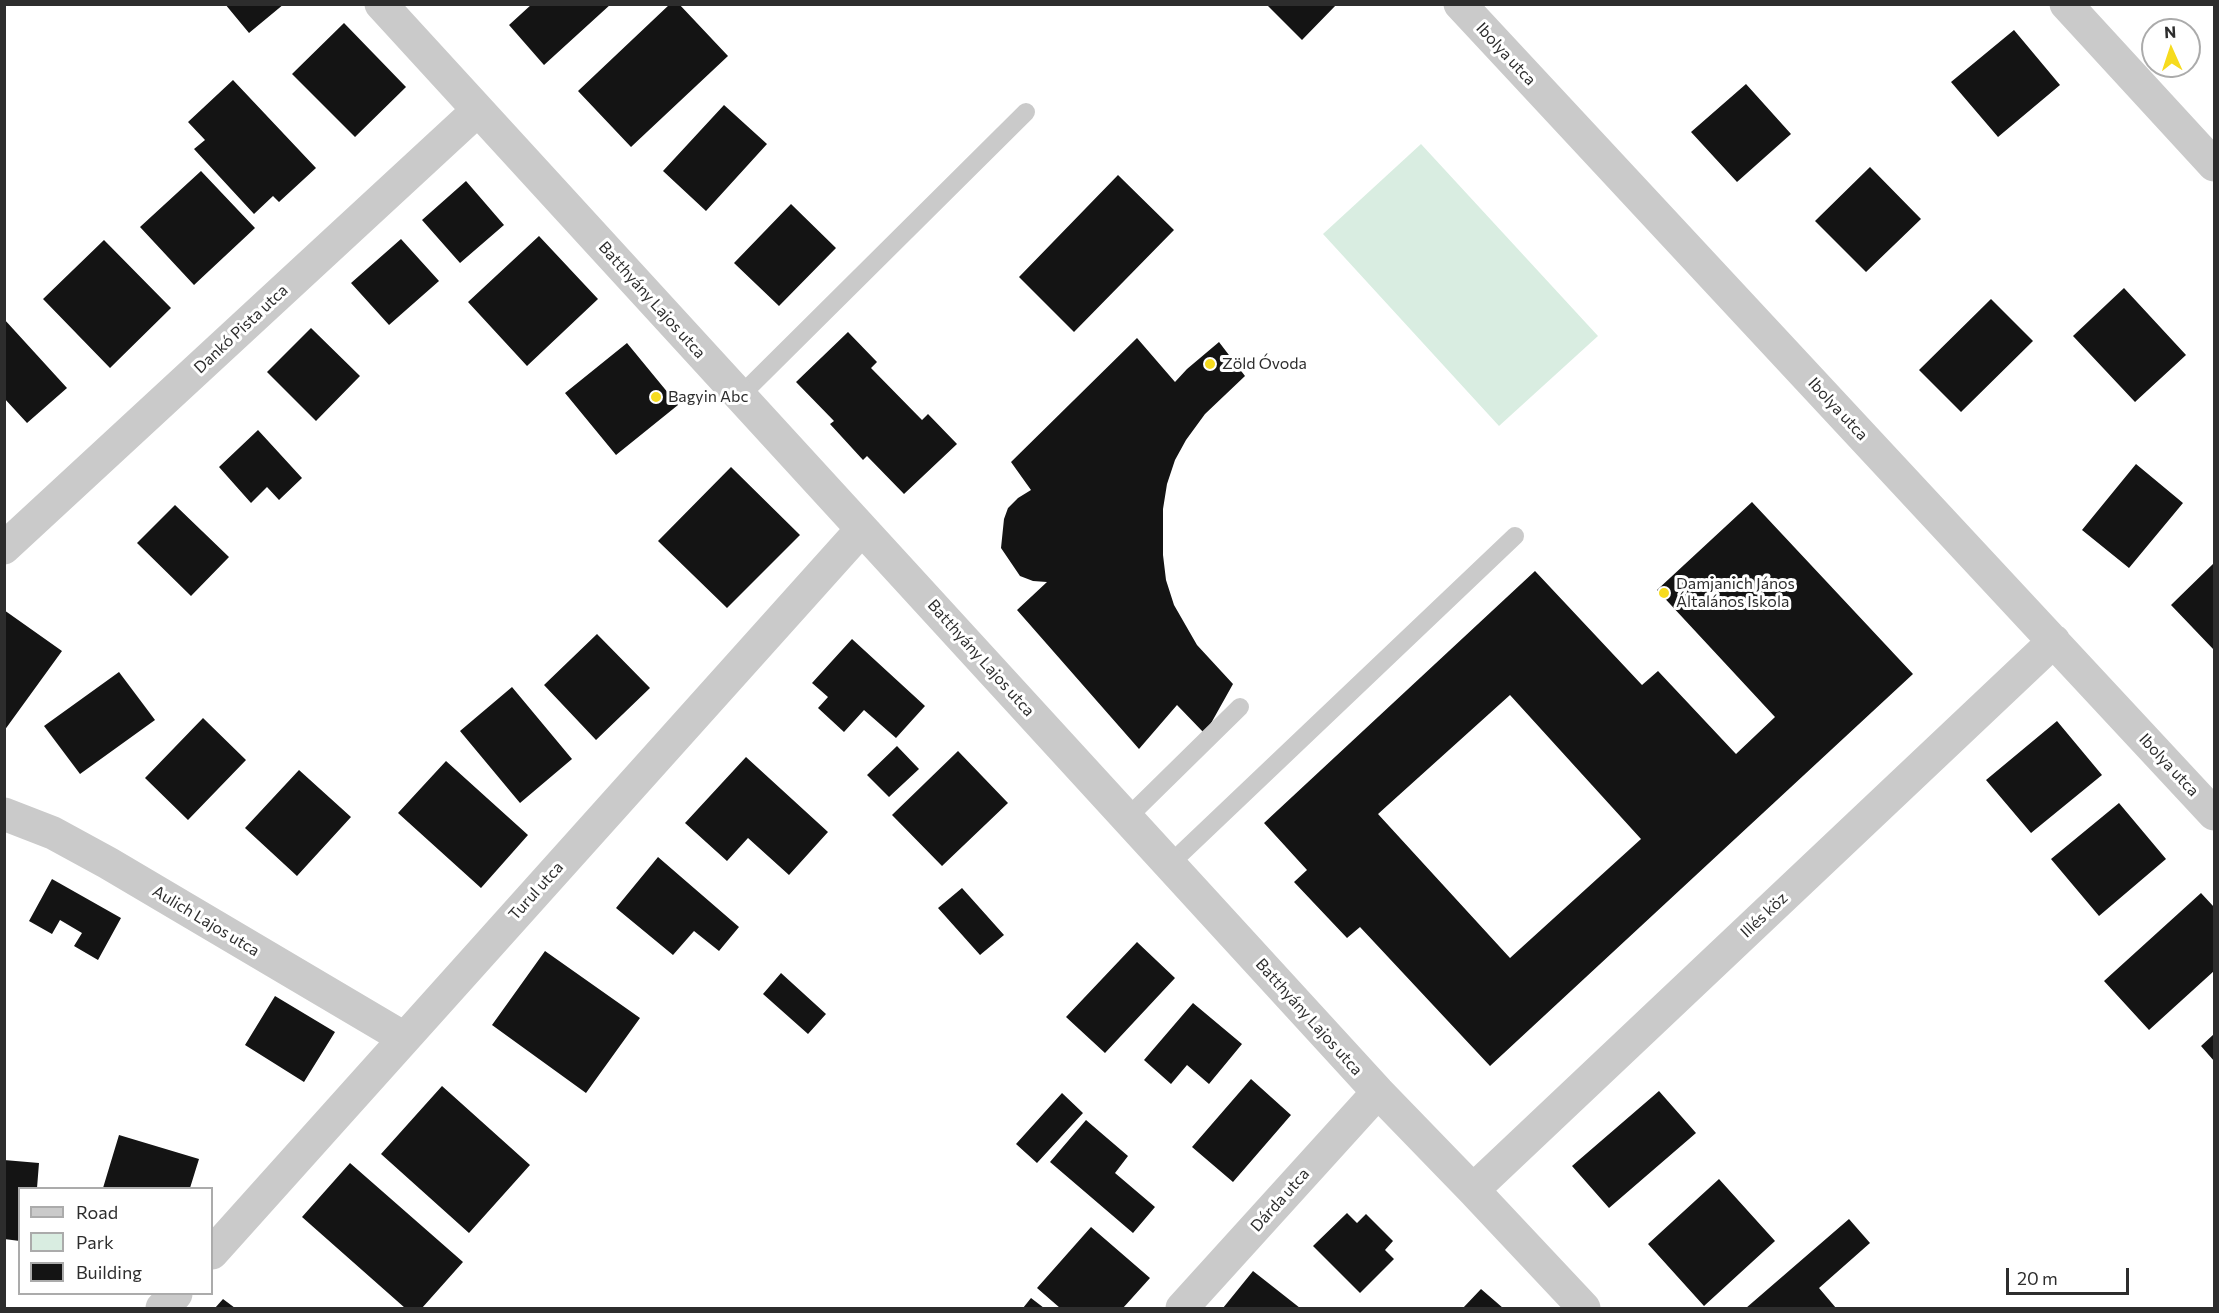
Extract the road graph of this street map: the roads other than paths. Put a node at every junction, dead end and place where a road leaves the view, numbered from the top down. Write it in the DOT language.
graph roads {
  1 [pos="381,4"];
  2 [pos="1460,4"];
  3 [pos="2066,4"];
  4 [pos="478,110"];
  5 [pos="1026,112"];
  6 [pos="2214,165"];
  7 [pos="740,396"];
  8 [pos="862,529"];
  9 [pos="1515,536"];
  10 [pos="4,548"];
  11 [pos="2054,641"];
  12 [pos="1240,707"];
  13 [pos="4,814"];
  14 [pos="2214,814"];
  15 [pos="1127,818"];
  16 [pos="1170,864"];
  17 [pos="404,1038"];
  18 [pos="1378,1092"];
  19 [pos="1473,1190"];
  20 [pos="213,1252"];
  21 [pos="174,1295"];
  22 [pos="162,1308"];
  23 [pos="1182,1308"];
  24 [pos="1584,1308"];
  1 -- 4 [label="street, Batthyány Lajos utca"];
  2 -- 11 [label="street, Ibolya utca"];
  3 -- 6 [label="street"];
  4 -- 7 [label="street, Batthyány Lajos utca"];
  4 -- 10 [label="street, Dankó Pista utca"];
  5 -- 7 [label="lane"];
  7 -- 8 [label="street, Batthyány Lajos utca"];
  8 -- 15 [label="street, Batthyány Lajos utca"];
  8 -- 17 [label="street, Turul utca"];
  9 -- 16 [label="lane"];
  11 -- 14 [label="street, Ibolya utca"];
  11 -- 19 [label="street, Illés köz"];
  12 -- 15 [label="lane"];
  13 -- 17 [label="street, Aulich Lajos utca"];
  15 -- 16 [label="street, Batthyány Lajos utca"];
  16 -- 18 [label="street, Batthyány Lajos utca"];
  17 -- 20 [label="street, Turul utca"];
  18 -- 19 [label="street, Batthyány Lajos utca"];
  18 -- 23 [label="street, Dárda utca"];
  19 -- 24 [label="street, Batthyány Lajos utca"];
  21 -- 22 [label="street"];
}
